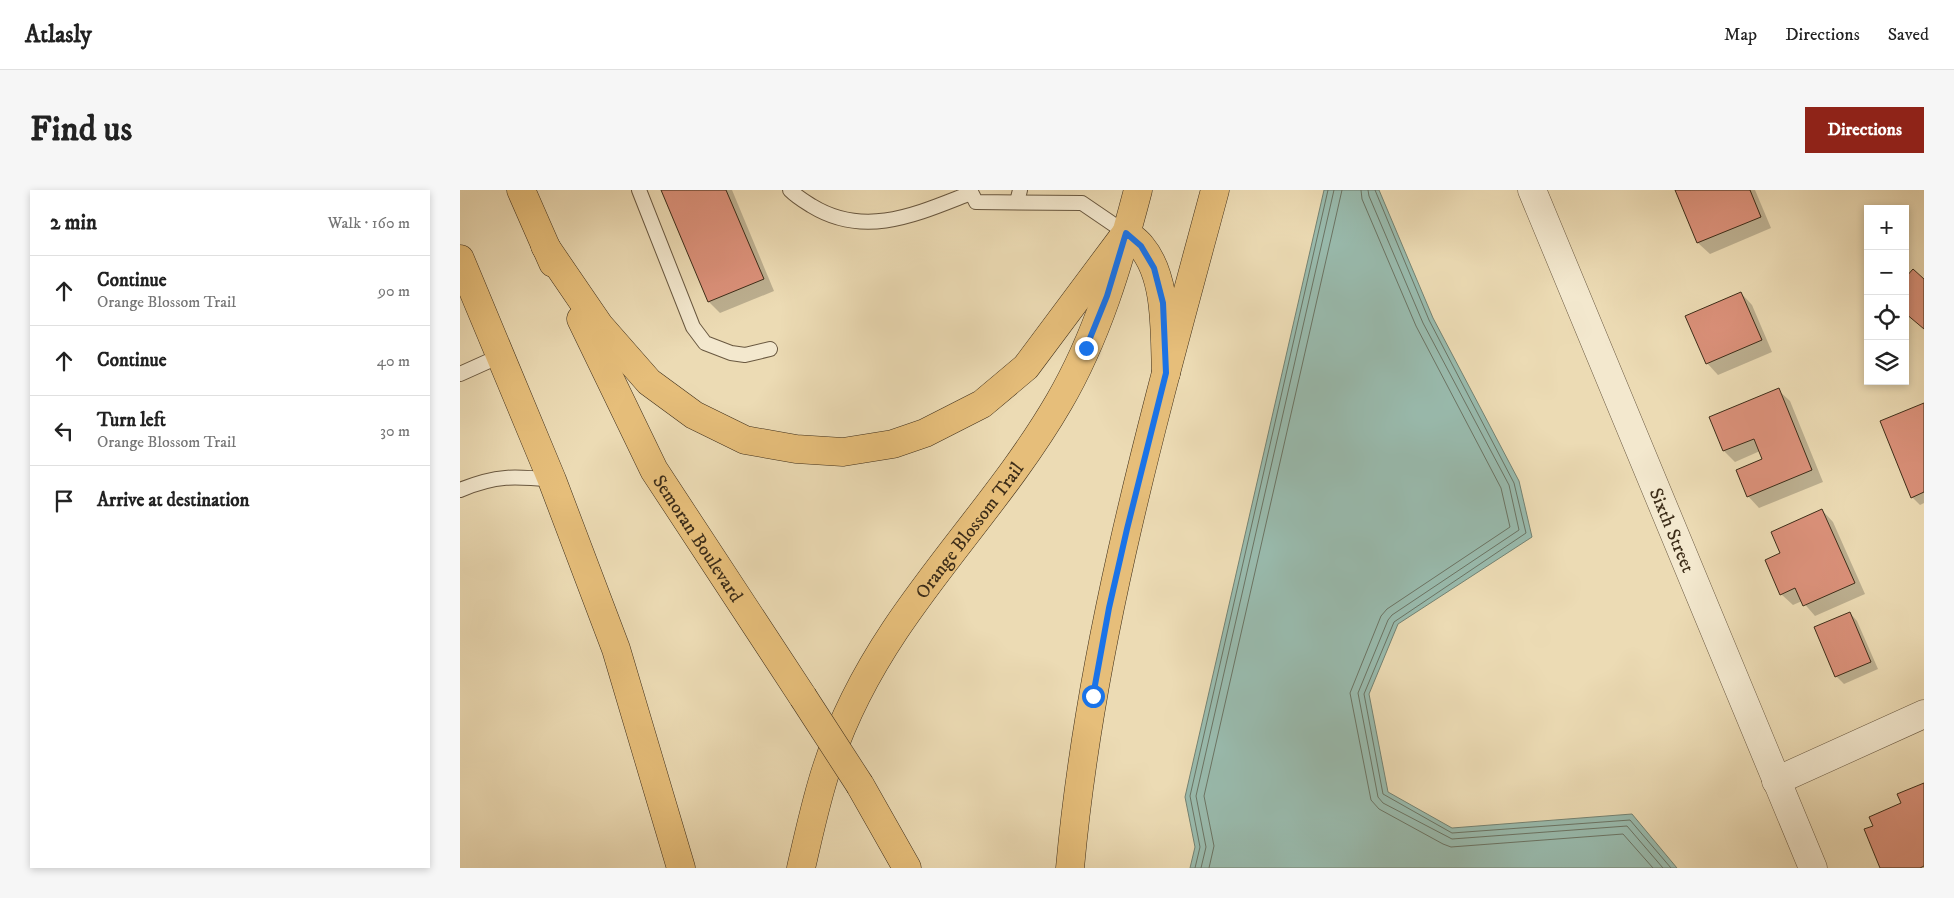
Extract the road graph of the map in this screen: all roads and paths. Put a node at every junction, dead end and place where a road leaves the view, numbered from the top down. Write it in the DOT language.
graph roads {
  1 [pos="522,190"];
  2 [pos="640,190"];
  3 [pos="790,190"];
  4 [pos="1138,190"];
  5 [pos="1215,190"];
  6 [pos="1532,190"];
  7 [pos="971,191"];
  8 [pos="1018,196"];
  9 [pos="1126,233"];
  10 [pos="545,246"];
  11 [pos="460,260"];
  12 [pos="770,349"];
  13 [pos="500,356"];
  14 [pos="1166,373"];
  15 [pos="460,374"];
  16 [pos="552,480"];
  17 [pos="460,490"];
  18 [pos="1924,714"];
  19 [pos="1776,781"];
  20 [pos="681,868"];
  21 [pos="801,868"];
  22 [pos="907,868"];
  23 [pos="1070,868"];
  24 [pos="1813,868"];
  1 -- 10 [label="main road, Semoran Boulevard"];
  2 -- 12 [label="lane"];
  3 -- 7 [label="lane"];
  4 -- 9 [label="main road, Orange Blossom Trail"];
  5 -- 14 [label="main road"];
  6 -- 19 [label="street, Sixth Street"];
  7 -- 8 [label="lane"];
  8 -- 9 [label="lane"];
  9 -- 10 [label="main road"];
  9 -- 14 [label="main road"];
  9 -- 21 [label="main road, Orange Blossom Trail"];
  10 -- 22 [label="main road, Semoran Boulevard, bridge"];
  11 -- 13 [label="main road"];
  13 -- 15 [label="lane"];
  13 -- 16 [label="main road"];
  14 -- 23 [label="main road"];
  16 -- 17 [label="lane"];
  16 -- 20 [label="main road"];
  18 -- 19 [label="street"];
  19 -- 24 [label="street, Sixth Street"];
}
